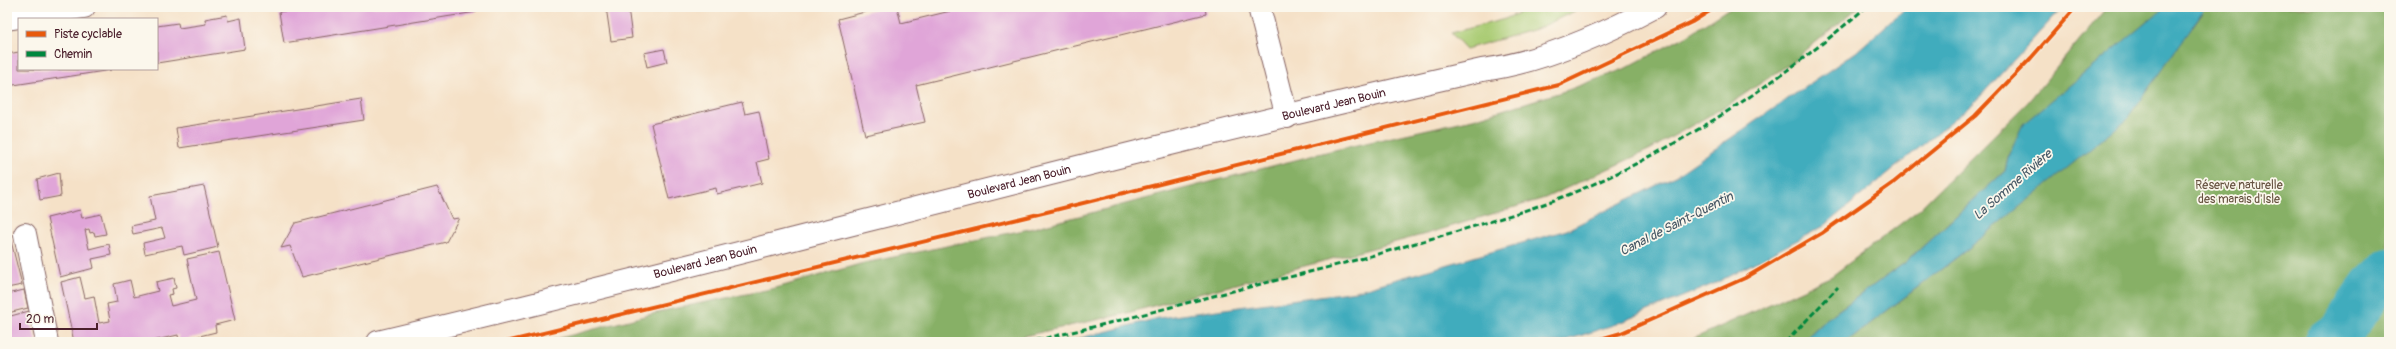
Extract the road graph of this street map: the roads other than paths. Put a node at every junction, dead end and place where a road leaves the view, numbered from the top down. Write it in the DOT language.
graph roads {
  1 [pos="84,7"];
  2 [pos="1259,7"];
  3 [pos="1655,7"];
  4 [pos="7,19"];
  5 [pos="1287,117"];
  6 [pos="25,234"];
  7 [pos="47,342"];
  8 [pos="378,342"];
  1 -- 4 [label="street"];
  2 -- 5 [label="street"];
  3 -- 5 [label="street, Boulevard Jean Bouin"];
  5 -- 8 [label="street, Boulevard Jean Bouin"];
  6 -- 7 [label="street"];
}
